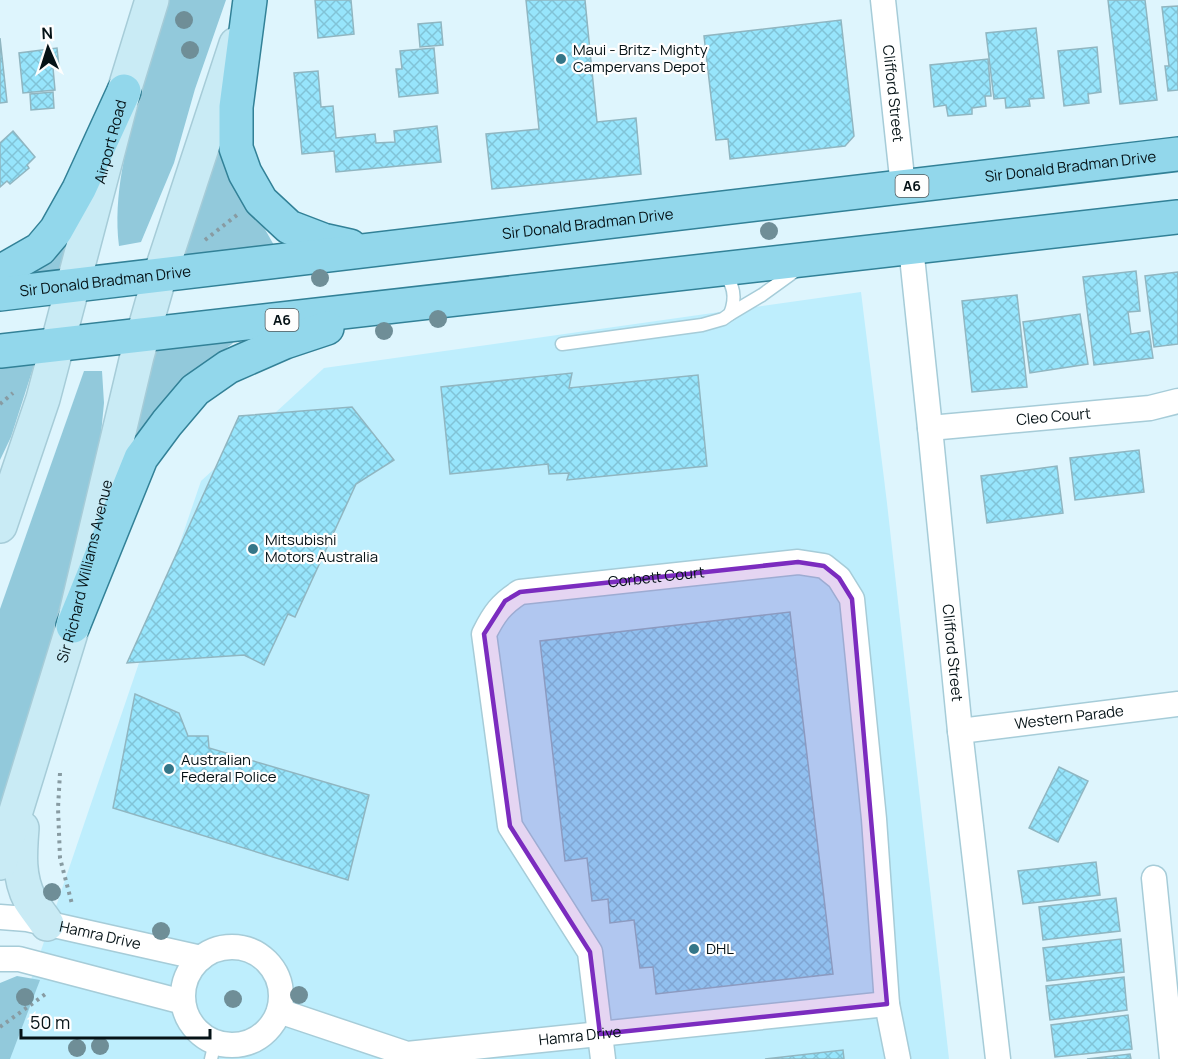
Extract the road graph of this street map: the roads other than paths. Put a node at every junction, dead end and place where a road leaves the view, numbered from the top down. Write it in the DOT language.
graph roads {
  1 [pos="153,0"];
  2 [pos="250,0"];
  3 [pos="883,0"];
  4 [pos="124,91"];
  5 [pos="1178,154"];
  6 [pos="903,187"];
  7 [pos="1178,218"];
  8 [pos="910,248"];
  9 [pos="370,250"];
  10 [pos="812,259"];
  11 [pos="719,270"];
  12 [pos="0,272"];
  13 [pos="160,275"];
  14 [pos="73,285"];
  15 [pos="0,294"];
  16 [pos="421,304"];
  17 [pos="730,314"];
  18 [pos="143,336"];
  19 [pos="57,344"];
  20 [pos="562,344"];
  21 [pos="0,351"];
  22 [pos="1178,401"];
  23 [pos="930,428"];
  24 [pos="0,526"];
  25 [pos="73,626"];
  26 [pos="1178,704"];
  27 [pos="960,731"];
  28 [pos="25,781"];
  29 [pos="0,863"];
  30 [pos="1154,878"];
  31 [pos="0,917"];
  32 [pos="61,919"];
  33 [pos="201,957"];
  34 [pos="0,959"];
  35 [pos="183,1002"];
  36 [pos="887,1004"];
  37 [pos="279,1011"];
  38 [pos="600,1034"];
  39 [pos="213,1051"];
  40 [pos="603,1059"];
  41 [pos="898,1059"];
  42 [pos="998,1059"];
  43 [pos="1172,1059"];
  1 -- 4 [label="main road, Airport Road"];
  2 -- 9 [label="main road"];
  2 -- 13 [label="main road"];
  3 -- 6 [label="street, Clifford Street"];
  4 -- 12 [label="main road"];
  4 -- 14 [label="main road, Airport Road"];
  5 -- 6 [label="main road, Sir Donald Bradman Drive / A6"];
  6 -- 9 [label="main road, Sir Donald Bradman Drive / A6"];
  7 -- 8 [label="main road, A6"];
  8 -- 10 [label="main road, A6"];
  8 -- 23 [label="street, Clifford Street"];
  9 -- 13 [label="main road, Sir Donald Bradman Drive / A6"];
  10 -- 11 [label="main road, A6"];
  10 -- 17 [label="lane"];
  11 -- 16 [label="main road, A6"];
  11 -- 17 [label="lane"];
  13 -- 14 [label="main road, Sir Donald Bradman Drive / A6"];
  13 -- 18 [label="main road, Sir Richard Williams Avenue"];
  14 -- 15 [label="main road, Sir Donald Bradman Drive / A6"];
  14 -- 19 [label="main road"];
  16 -- 18 [label="main road, A6"];
  16 -- 25 [label="main road"];
  17 -- 20 [label="lane"];
  18 -- 19 [label="main road, A6"];
  18 -- 25 [label="main road, Sir Richard Williams Avenue"];
  19 -- 21 [label="main road, A6"];
  19 -- 24 [label="main road"];
  22 -- 23 [label="street, Cleo Court"];
  23 -- 27 [label="street, Clifford Street"];
  25 -- 28 [label="main road, Sir Richard Williams Avenue"];
  26 -- 27 [label="street, Western Parade"];
  27 -- 42 [label="street, Clifford Street"];
  28 -- 29 [label="main road, Sir Richard Williams Avenue"];
  28 -- 32 [label="main road"];
  30 -- 43 [label="street"];
  31 -- 32 [label="street, Hamra Drive"];
  32 -- 33 [label="street, Hamra Drive"];
  33 -- 35 [label="street"];
  33 -- 37 [label="street"];
  34 -- 35 [label="street"];
  35 -- 39 [label="street"];
  36 -- 38 [label="street, Hamra Drive"];
  36 -- 38 [label="street, Corbett Court"];
  36 -- 41 [label="street, Corbett Court"];
  37 -- 38 [label="street, Hamra Drive"];
  37 -- 39 [label="street"];
  38 -- 40 [label="street, Corbett Court"];
}
